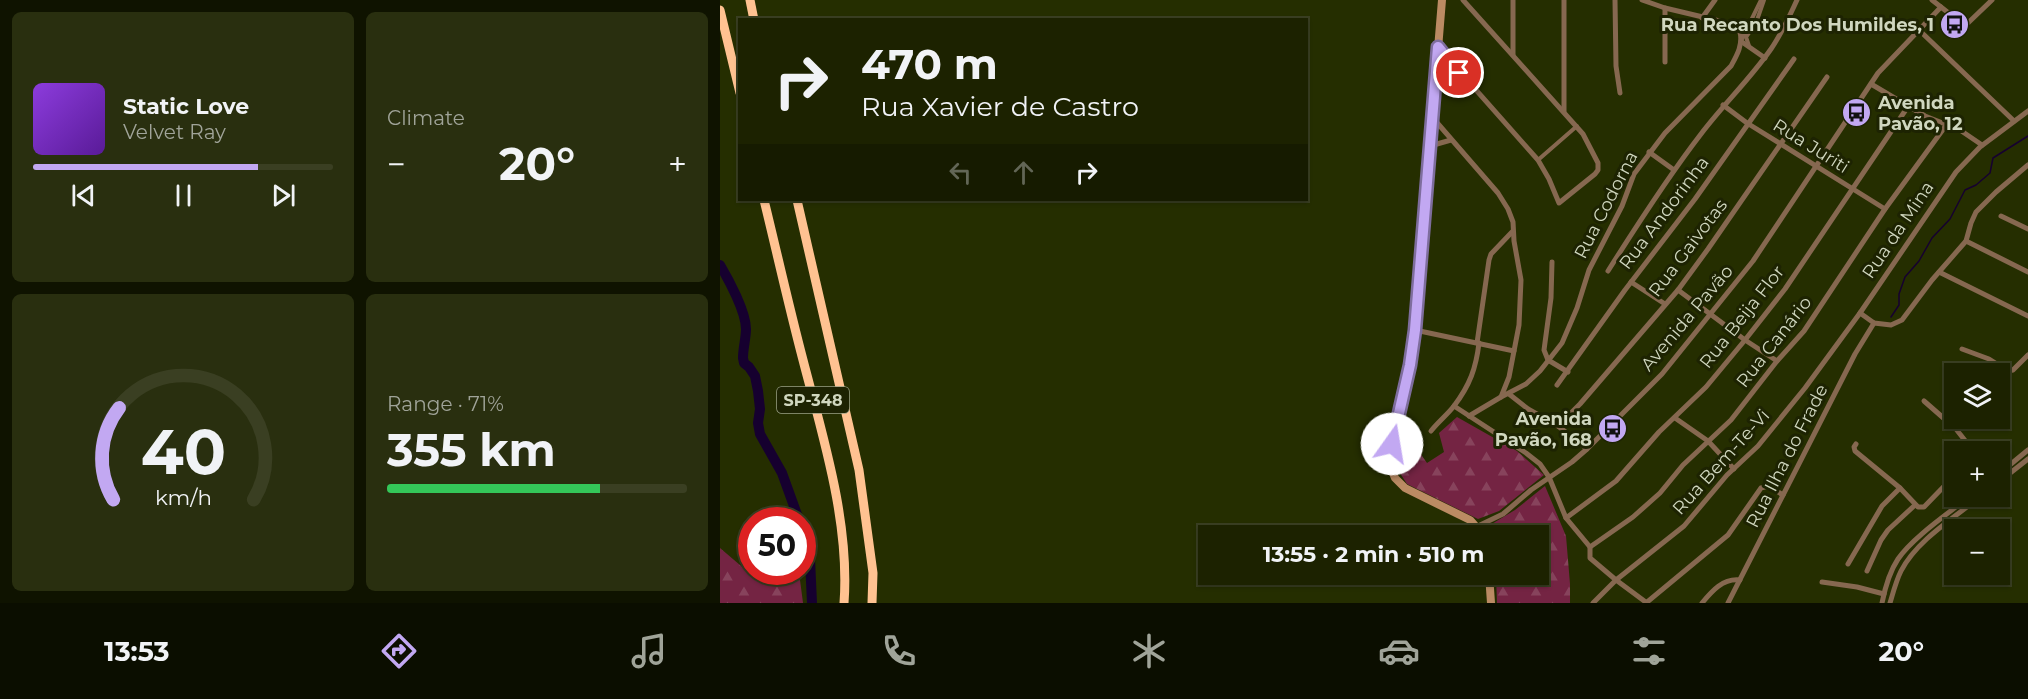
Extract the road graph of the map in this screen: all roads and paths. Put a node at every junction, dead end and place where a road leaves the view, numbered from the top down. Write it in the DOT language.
graph roads {
  1 [pos="750,0"];
  2 [pos="1442,0"];
  3 [pos="1463,0"];
  4 [pos="1513,0"];
  5 [pos="1564,0"];
  6 [pos="1615,0"];
  7 [pos="1642,0"];
  8 [pos="1715,0"];
  9 [pos="1762,0"];
  10 [pos="1797,0"];
  11 [pos="1932,0"];
  12 [pos="1992,0"];
  13 [pos="1652,2"];
  14 [pos="1941,7"];
  15 [pos="1665,8"];
  16 [pos="720,10"];
  17 [pos="754,18"];
  18 [pos="1702,18"];
  19 [pos="1919,30"];
  20 [pos="1746,31"];
  21 [pos="1742,41"];
  22 [pos="1438,47"];
  23 [pos="1749,47"];
  24 [pos="1513,56"];
  25 [pos="1765,58"];
  26 [pos="1794,58"];
  27 [pos="1665,62"];
  28 [pos="1827,77"];
  29 [pos="1871,84"];
  30 [pos="738,85"];
  31 [pos="1620,93"];
  32 [pos="1723,105"];
  33 [pos="1909,105"];
  34 [pos="1564,111"];
  35 [pos="2028,111"];
  36 [pos="1432,117"];
  37 [pos="2014,121"];
  38 [pos="1747,123"];
  39 [pos="1947,124"];
  40 [pos="1577,126"];
  41 [pos="1451,140"];
  42 [pos="1780,144"];
  43 [pos="1982,145"];
  44 [pos="1430,146"];
  45 [pos="1649,152"];
  46 [pos="1538,160"];
  47 [pos="2028,165"];
  48 [pos="1817,168"];
  49 [pos="1674,170"];
  50 [pos="1852,190"];
  51 [pos="764,201"];
  52 [pos="796,201"];
  53 [pos="1885,209"];
  54 [pos="2001,216"];
  55 [pos="2028,229"];
  56 [pos="1513,231"];
  57 [pos="1966,241"];
  58 [pos="1552,262"];
  59 [pos="1608,271"];
  60 [pos="1939,272"];
  61 [pos="2028,272"];
  62 [pos="1631,282"];
  63 [pos="1678,290"];
  64 [pos="1665,304"];
  65 [pos="1860,313"];
  66 [pos="1711,314"];
  67 [pos="2028,316"];
  68 [pos="1874,323"];
  69 [pos="1415,330"];
  70 [pos="1746,340"];
  71 [pos="1478,343"];
  72 [pos="1962,349"];
  73 [pos="1514,351"];
  74 [pos="2028,355"];
  75 [pos="1548,360"];
  76 [pos="1777,360"];
  77 [pos="1568,372"];
  78 [pos="1810,381"];
  79 [pos="1557,385"];
  80 [pos="1509,394"];
  81 [pos="1501,397"];
  82 [pos="1924,401"];
  83 [pos="1454,406"];
  84 [pos="1469,416"];
  85 [pos="1675,418"];
  86 [pos="1558,426"];
  87 [pos="1431,431"];
  88 [pos="1708,441"];
  89 [pos="1965,441"];
  90 [pos="1856,444"];
  91 [pos="1587,449"];
  92 [pos="2028,450"];
  93 [pos="2028,459"];
  94 [pos="2010,465"];
  95 [pos="1734,468"];
  96 [pos="2010,474"];
  97 [pos="1549,477"];
  98 [pos="1944,486"];
  99 [pos="1900,488"];
  100 [pos="1783,495"];
  101 [pos="1915,505"];
  102 [pos="1957,507"];
  103 [pos="1968,507"];
  104 [pos="1566,518"];
  105 [pos="1477,525"];
  106 [pos="1480,525"];
  107 [pos="1590,547"];
  108 [pos="1848,564"];
  109 [pos="1867,571"];
  110 [pos="1616,580"];
  111 [pos="1740,580"];
  112 [pos="1822,582"];
  113 [pos="1490,585"];
  114 [pos="1884,594"];
  115 [pos="844,603"];
  116 [pos="872,603"];
  117 [pos="1491,603"];
  118 [pos="1593,603"];
  119 [pos="1646,603"];
  120 [pos="1702,603"];
  121 [pos="1728,603"];
  122 [pos="1882,603"];
  123 [pos="1890,603"];
  1 -- 17 [label="highway"];
  2 -- 22 [label="main road"];
  3 -- 24 [label="street"];
  4 -- 24 [label="street"];
  5 -- 34 [label="street"];
  6 -- 31 [label="street"];
  7 -- 13 [label="street"];
  8 -- 18 [label="street"];
  9 -- 20 [label="street"];
  10 -- 25 [label="street"];
  11 -- 14 [label="street"];
  12 -- 14 [label="street"];
  13 -- 15 [label="street"];
  14 -- 19 [label="street, Avenida Pavão"];
  15 -- 18 [label="street"];
  15 -- 27 [label="street"];
  16 -- 30 [label="highway"];
  18 -- 21 [label="street"];
  19 -- 29 [label="street, Avenida Pavão"];
  19 -- 37 [label="street"];
  20 -- 21 [label="street"];
  20 -- 23 [label="street"];
  21 -- 23 [label="street"];
  21 -- 45 [label="street, Rua Codorna"];
  22 -- 36 [label="main road"];
  22 -- 46 [label="street"];
  23 -- 25 [label="street"];
  24 -- 34 [label="street"];
  25 -- 32 [label="street"];
  26 -- 38 [label="street, Rua Andorinha"];
  28 -- 42 [label="street, Rua Gaivotas"];
  29 -- 33 [label="street"];
  29 -- 48 [label="street, Avenida Pavão"];
  32 -- 38 [label="street, Rua Juriti"];
  32 -- 49 [label="street"];
  33 -- 39 [label="street"];
  33 -- 50 [label="street, Rua Beija Flor"];
  34 -- 40 [label="street"];
  35 -- 37 [label="street, Rua da Mina"];
  36 -- 41 [label="street"];
  36 -- 44 [label="main road"];
  37 -- 43 [label="street, Rua da Mina"];
  38 -- 42 [label="street, Rua Juriti"];
  38 -- 62 [label="street, Rua Andorinha"];
  39 -- 43 [label="street"];
  39 -- 53 [label="street, Rua Canário"];
  40 -- 46 [label="street"];
  40 -- 46 [label="street"];
  41 -- 44 [label="street"];
  41 -- 56 [label="street"];
  42 -- 48 [label="street, Rua Juriti"];
  42 -- 63 [label="street, Rua Gaivotas"];
  43 -- 65 [label="street, Rua da Mina"];
  44 -- 69 [label="main road"];
  45 -- 49 [label="street"];
  45 -- 75 [label="street, Rua Codorna"];
  47 -- 57 [label="street"];
  48 -- 50 [label="street, Rua Juriti"];
  48 -- 66 [label="street, Avenida Pavão"];
  49 -- 59 [label="street"];
  50 -- 53 [label="street, Rua Juriti"];
  50 -- 70 [label="street, Rua Beija Flor"];
  51 -- 115 [label="highway, SP-348"];
  52 -- 116 [label="highway, SP-348"];
  53 -- 76 [label="street, Rua Canário"];
  54 -- 55 [label="street"];
  56 -- 71 [label="street"];
  56 -- 73 [label="street"];
  57 -- 60 [label="street"];
  57 -- 61 [label="street"];
  58 -- 75 [label="street"];
  60 -- 67 [label="street"];
  60 -- 68 [label="street"];
  62 -- 64 [label="street"];
  62 -- 77 [label="street, Rua Andorinha"];
  63 -- 64 [label="street, Rua Gaivotas"];
  63 -- 66 [label="street"];
  64 -- 86 [label="street, Rua Gaivotas"];
  65 -- 68 [label="street"];
  65 -- 78 [label="street, Rua da Mina"];
  66 -- 70 [label="street"];
  66 -- 91 [label="street, Avenida Pavão"];
  68 -- 100 [label="street, Rua Ilha do Frade"];
  69 -- 71 [label="street"];
  69 -- 105 [label="main road"];
  70 -- 76 [label="street"];
  70 -- 85 [label="street, Rua Beija Flor"];
  71 -- 73 [label="street"];
  71 -- 83 [label="street"];
  72 -- 74 [label="street"];
  73 -- 81 [label="street"];
  75 -- 77 [label="street"];
  75 -- 80 [label="street, Rua Codorna"];
  76 -- 88 [label="street, Rua Canário"];
  77 -- 79 [label="street, Rua Andorinha"];
  78 -- 95 [label="street, Rua Bem-Te-Vi"];
  80 -- 81 [label="street, Rua Codorna"];
  80 -- 86 [label="street"];
  81 -- 84 [label="street, Rua Codorna"];
  82 -- 89 [label="street"];
  83 -- 84 [label="street"];
  83 -- 87 [label="street"];
  84 -- 97 [label="street"];
  85 -- 88 [label="street"];
  85 -- 104 [label="street, Rua Beija Flor"];
  86 -- 91 [label="street"];
  88 -- 95 [label="street"];
  88 -- 107 [label="street, Rua Canário"];
  90 -- 99 [label="street"];
  91 -- 97 [label="street, Avenida Pavão"];
  92 -- 94 [label="street"];
  93 -- 96 [label="street"];
  95 -- 110 [label="street, Rua Bem-Te-Vi"];
  97 -- 104 [label="street"];
  97 -- 106 [label="street, Avenida Pavão"];
  98 -- 101 [label="street"];
  99 -- 101 [label="street"];
  99 -- 108 [label="street"];
  100 -- 111 [label="street, Rua Ilha do Frade"];
  100 -- 119 [label="street"];
  101 -- 109 [label="street"];
  102 -- 114 [label="street"];
  103 -- 123 [label="street"];
  104 -- 107 [label="street"];
  107 -- 110 [label="street"];
  110 -- 118 [label="street, Rua Bem-Te-Vi"];
  110 -- 119 [label="street"];
  111 -- 120 [label="street"];
  111 -- 121 [label="street, Rua Ilha do Frade"];
  112 -- 114 [label="street"];
  113 -- 117 [label="main road"];
  114 -- 122 [label="street"];
}
